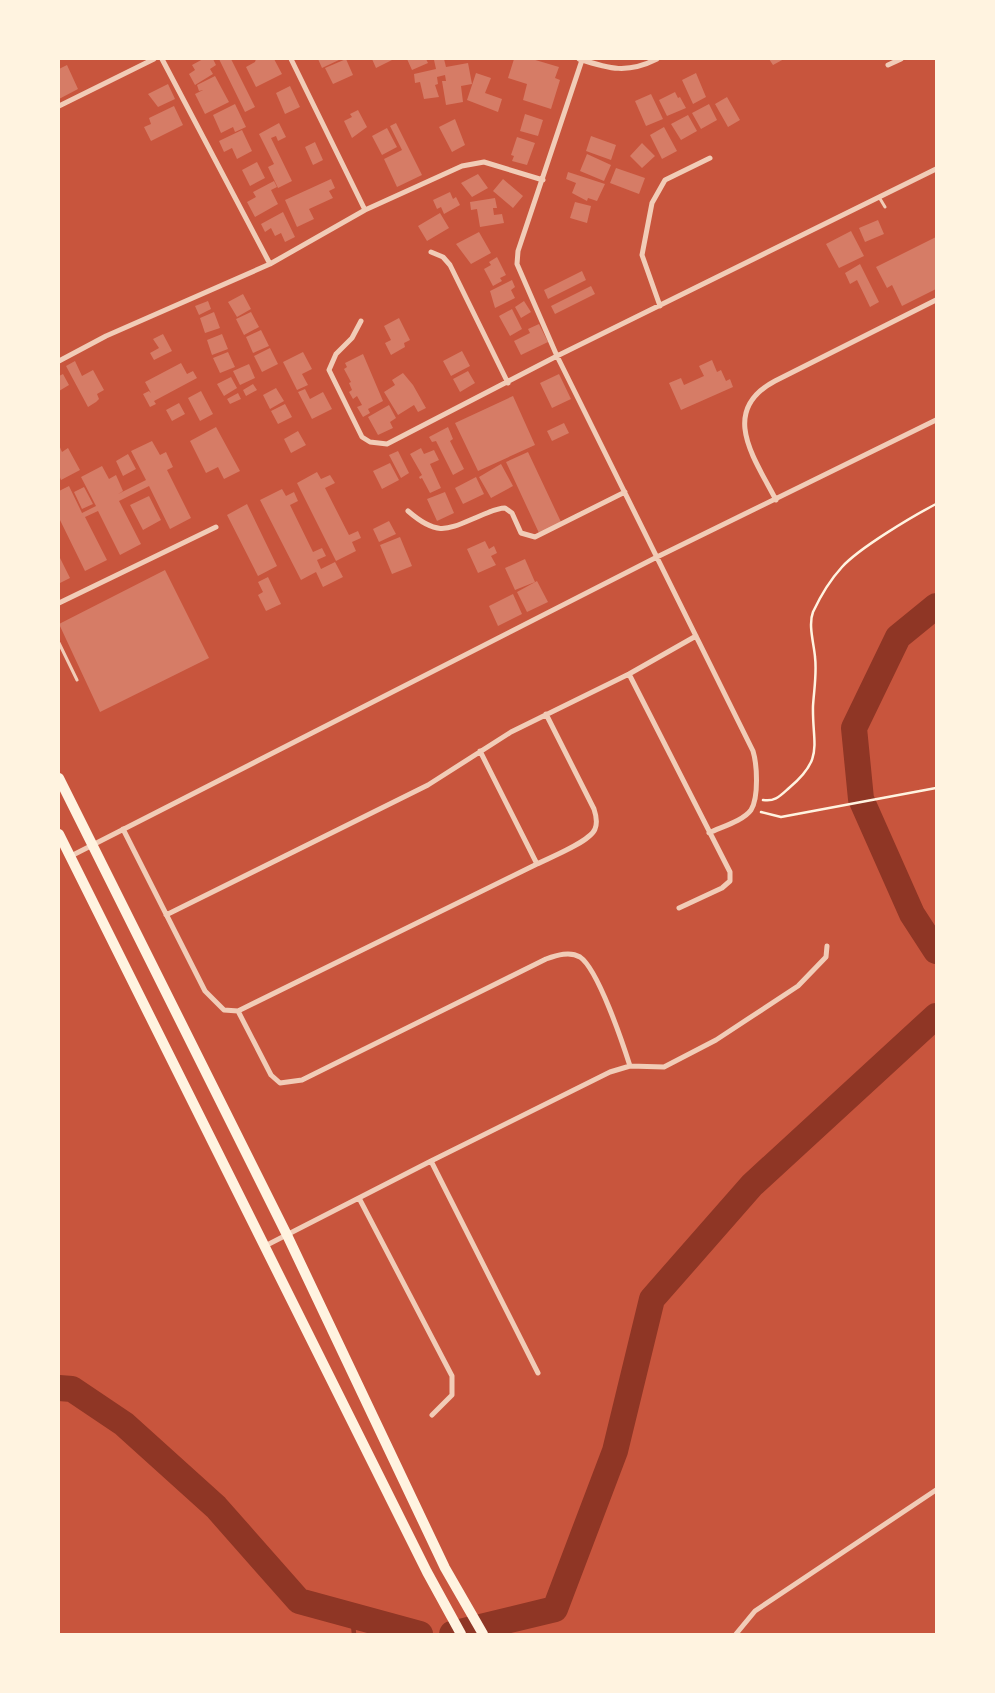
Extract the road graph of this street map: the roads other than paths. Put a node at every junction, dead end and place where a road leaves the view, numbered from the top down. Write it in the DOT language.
graph roads {
  1 [pos="154,59"];
  2 [pos="162,59"];
  3 [pos="291,59"];
  4 [pos="580,59"];
  5 [pos="657,59"];
  6 [pos="901,59"];
  7 [pos="888,65"];
  8 [pos="59,106"];
  9 [pos="710,158"];
  10 [pos="936,169"];
  11 [pos="542,180"];
  12 [pos="880,197"];
  13 [pos="885,207"];
  14 [pos="365,210"];
  15 [pos="431,252"];
  16 [pos="270,264"];
  17 [pos="936,300"];
  18 [pos="660,306"];
  19 [pos="361,321"];
  20 [pos="557,356"];
  21 [pos="59,361"];
  22 [pos="508,383"];
  23 [pos="936,420"];
  24 [pos="625,492"];
  25 [pos="776,500"];
  26 [pos="408,511"];
  27 [pos="216,527"];
  28 [pos="657,558"];
  29 [pos="59,604"];
  30 [pos="696,636"];
  31 [pos="59,643"];
  32 [pos="629,674"];
  33 [pos="77,680"];
  34 [pos="546,714"];
  35 [pos="480,751"];
  36 [pos="59,778"];
  37 [pos="123,829"];
  38 [pos="709,833"];
  39 [pos="59,834"];
  40 [pos="93,845"];
  41 [pos="70,857"];
  42 [pos="536,864"];
  43 [pos="679,908"];
  44 [pos="166,915"];
  45 [pos="827,946"];
  46 [pos="238,1011"];
  47 [pos="630,1066"];
  48 [pos="431,1160"];
  49 [pos="359,1198"];
  50 [pos="287,1235"];
  51 [pos="264,1247"];
  52 [pos="538,1373"];
  53 [pos="432,1415"];
  54 [pos="936,1490"];
  55 [pos="461,1634"];
  56 [pos="483,1634"];
  57 [pos="736,1634"];
  1 -- 8 [label="street"];
  2 -- 16 [label="street"];
  3 -- 14 [label="street"];
  4 -- 5 [label="street"];
  4 -- 11 [label="street"];
  6 -- 7 [label="street"];
  9 -- 18 [label="street"];
  10 -- 12 [label="street"];
  11 -- 14 [label="street"];
  11 -- 20 [label="street"];
  12 -- 13 [label="lane"];
  12 -- 18 [label="street"];
  14 -- 16 [label="street"];
  15 -- 22 [label="street"];
  16 -- 21 [label="street"];
  17 -- 25 [label="street"];
  18 -- 20 [label="street"];
  19 -- 22 [label="street"];
  20 -- 22 [label="street"];
  20 -- 24 [label="street"];
  23 -- 25 [label="street"];
  24 -- 26 [label="street"];
  24 -- 28 [label="street"];
  25 -- 28 [label="street"];
  27 -- 29 [label="street"];
  28 -- 30 [label="street"];
  28 -- 37 [label="street"];
  30 -- 32 [label="street"];
  30 -- 38 [label="street"];
  31 -- 33 [label="lane"];
  32 -- 34 [label="street"];
  32 -- 38 [label="street"];
  34 -- 35 [label="street"];
  34 -- 42 [label="street"];
  35 -- 42 [label="street"];
  35 -- 44 [label="street"];
  36 -- 40 [label="main road"];
  37 -- 40 [label="street"];
  37 -- 44 [label="street"];
  38 -- 43 [label="street"];
  39 -- 41 [label="main road"];
  40 -- 41 [label="street"];
  40 -- 50 [label="main road"];
  41 -- 51 [label="main road"];
  42 -- 46 [label="street"];
  44 -- 46 [label="street"];
  45 -- 47 [label="street"];
  46 -- 47 [label="street"];
  47 -- 48 [label="street"];
  48 -- 49 [label="street"];
  48 -- 52 [label="street"];
  49 -- 50 [label="street"];
  49 -- 53 [label="street"];
  50 -- 51 [label="street"];
  50 -- 56 [label="main road"];
  51 -- 55 [label="main road"];
  54 -- 57 [label="street"];
}
